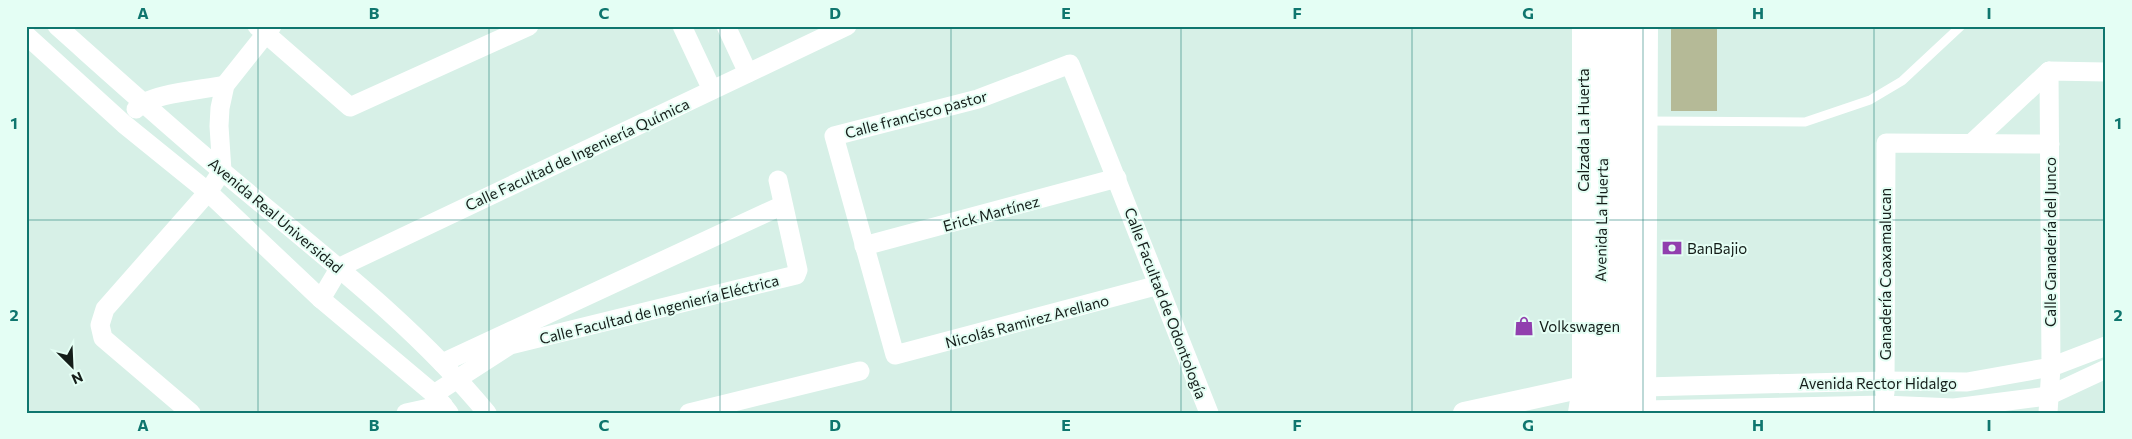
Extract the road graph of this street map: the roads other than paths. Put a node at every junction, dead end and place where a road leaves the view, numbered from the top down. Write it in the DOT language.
graph roads {
  1 [pos="57,26"];
  2 [pos="529,26"];
  3 [pos="682,26"];
  4 [pos="726,26"];
  5 [pos="848,26"];
  6 [pos="1583,26"];
  7 [pos="1604,26"];
  8 [pos="1624,26"];
  9 [pos="1647,26"];
  10 [pos="1961,26"];
  11 [pos="265,29"];
  12 [pos="26,35"];
  13 [pos="1070,64"];
  14 [pos="2049,71"];
  15 [pos="2106,72"];
  16 [pos="748,73"];
  17 [pos="225,85"];
  18 [pos="712,90"];
  19 [pos="142,102"];
  20 [pos="1647,121"];
  21 [pos="124,124"];
  22 [pos="1973,142"];
  23 [pos="2050,144"];
  24 [pos="222,171"];
  25 [pos="778,180"];
  26 [pos="1120,186"];
  27 [pos="208,192"];
  28 [pos="783,204"];
  29 [pos="864,246"];
  30 [pos="340,267"];
  31 [pos="1159,285"];
  32 [pos="321,299"];
  33 [pos="507,339"];
  34 [pos="2106,346"];
  35 [pos="895,355"];
  36 [pos="442,363"];
  37 [pos="2051,367"];
  38 [pos="2106,369"];
  39 [pos="860,371"];
  40 [pos="458,378"];
  41 [pos="1885,381"];
  42 [pos="1759,384"];
  43 [pos="1635,403"];
  44 [pos="442,404"];
  45 [pos="2048,404"];
  46 [pos="1586,405"];
  47 [pos="1758,407"];
  48 [pos="1884,409"];
  49 [pos="1676,411"];
  50 [pos="191,413"];
  51 [pos="406,413"];
  52 [pos="487,413"];
  53 [pos="689,413"];
  54 [pos="1209,413"];
  55 [pos="1464,413"];
  1 -- 19 [label="street, Avenida Real Universidad"];
  2 -- 11 [label="street"];
  3 -- 18 [label="street"];
  4 -- 16 [label="street"];
  5 -- 16 [label="street, Calle Facultad de Ingenierίa Quίmica"];
  6 -- 46 [label="street, Calzada La Huerta"];
  7 -- 46 [label="main road, Avenida La Huerta"];
  8 -- 43 [label="main road, Avenida La Huerta"];
  9 -- 20 [label="street"];
  10 -- 20 [label="lane"];
  11 -- 17 [label="street"];
  12 -- 21 [label="street, Avenida Real Universidad"];
  13 -- 26 [label="street, Calle Facultad de Odontología"];
  13 -- 29 [label="street, Calle francisco pastor"];
  14 -- 15 [label="street"];
  14 -- 22 [label="street"];
  14 -- 23 [label="street, Calle Ganadería del Junco"];
  16 -- 18 [label="street, Calle Facultad de Ingenierίa Quίmica"];
  17 -- 19 [label="street"];
  17 -- 24 [label="street"];
  18 -- 30 [label="street, Calle Facultad de Ingenierίa Quίmica"];
  19 -- 21 [label="street"];
  19 -- 24 [label="street, Avenida Real Universidad"];
  20 -- 43 [label="street"];
  21 -- 27 [label="street, Avenida Real Universidad"];
  22 -- 23 [label="street"];
  22 -- 41 [label="street, Ganadería Coaxamalucan"];
  23 -- 37 [label="street, Calle Ganadería del Junco"];
  24 -- 27 [label="street"];
  24 -- 30 [label="street, Avenida Real Universidad"];
  25 -- 28 [label="street, Calle Facultad de Ingeniería Eléctrica"];
  26 -- 29 [label="street, Erick Martínez"];
  26 -- 31 [label="street, Calle Facultad de Odontología"];
  27 -- 32 [label="street, Avenida Real Universidad"];
  27 -- 50 [label="street"];
  28 -- 33 [label="street, Calle Facultad de Ingeniería Eléctrica"];
  28 -- 33 [label="street, Calle Facultad de Ingeniería Eléctrica"];
  29 -- 35 [label="street, Calle francisco pastor"];
  30 -- 32 [label="street"];
  30 -- 36 [label="street, Avenida Real Universidad"];
  31 -- 35 [label="street, Nicolás Ramirez Arellano"];
  31 -- 54 [label="street, Calle Facultad de Odontología"];
  32 -- 44 [label="street, Avenida Real Universidad"];
  33 -- 36 [label="street, Calle Facultad de Ingeniería Eléctrica"];
  33 -- 40 [label="street, Calle Facultad de Ingeniería Eléctrica"];
  34 -- 37 [label="street, Avenida Rector Hidalgo"];
  36 -- 40 [label="street, Avenida Real Universidad"];
  37 -- 41 [label="street, Avenida Rector Hidalgo"];
  37 -- 45 [label="street, Calle Ganadería del Junco"];
  38 -- 45 [label="street, Avenida Rector Hidalgo"];
  39 -- 53 [label="street"];
  40 -- 44 [label="street, Calle Facultad de Ingeniería Eléctrica"];
  40 -- 52 [label="street, Avenida Real Universidad"];
  41 -- 42 [label="street, Avenida Rector Hidalgo"];
  41 -- 48 [label="street, Ganadería Coaxamalucan"];
  42 -- 43 [label="street, Avenida Rector Hidalgo"];
  42 -- 47 [label="street"];
  43 -- 46 [label="street"];
  43 -- 49 [label="street, Avenida Rector Hidalgo"];
  44 -- 51 [label="street"];
  45 -- 48 [label="street, Avenida Rector Hidalgo"];
  46 -- 55 [label="street"];
  47 -- 48 [label="street, Avenida Rector Hidalgo"];
  47 -- 49 [label="street, Avenida Rector Hidalgo"];
}
